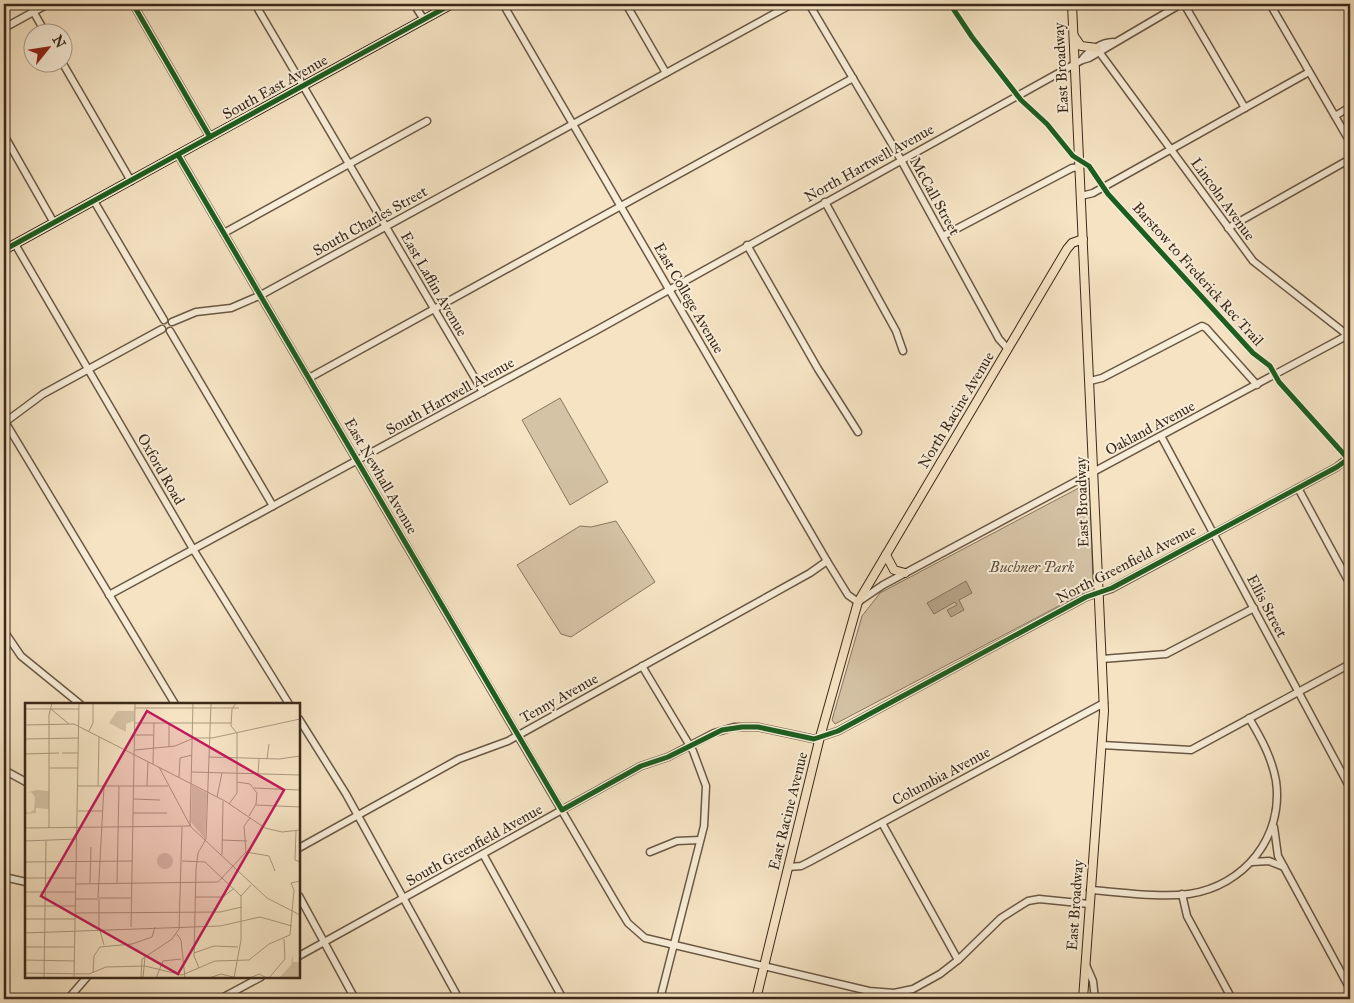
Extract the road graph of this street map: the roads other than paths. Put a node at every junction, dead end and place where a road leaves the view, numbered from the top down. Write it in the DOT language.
graph roads {
  1 [pos="29,4"];
  2 [pos="48,4"];
  3 [pos="133,4"];
  4 [pos="255,4"];
  5 [pos="414,4"];
  6 [pos="452,4"];
  7 [pos="503,4"];
  8 [pos="626,4"];
  9 [pos="792,4"];
  10 [pos="809,4"];
  11 [pos="1072,4"];
  12 [pos="1183,4"];
  13 [pos="1270,4"];
  14 [pos="34,12"];
  15 [pos="424,20"];
  16 [pos="40,22"];
  17 [pos="4,28"];
  18 [pos="1073,33"];
  19 [pos="1098,50"];
  20 [pos="1074,64"];
  21 [pos="68,72"];
  22 [pos="1310,72"];
  23 [pos="666,73"];
  24 [pos="853,78"];
  25 [pos="304,86"];
  26 [pos="1350,107"];
  27 [pos="1245,108"];
  28 [pos="1335,116"];
  29 [pos="427,121"];
  30 [pos="573,124"];
  31 [pos="4,135"];
  32 [pos="210,137"];
  33 [pos="1350,142"];
  34 [pos="1171,149"];
  35 [pos="178,154"];
  36 [pos="1350,159"];
  37 [pos="901,160"];
  38 [pos="349,164"];
  39 [pos="1080,167"];
  40 [pos="131,181"];
  41 [pos="1081,196"];
  42 [pos="94,201"];
  43 [pos="825,202"];
  44 [pos="620,207"];
  45 [pos="54,223"];
  46 [pos="386,226"];
  47 [pos="1228,228"];
  48 [pos="224,233"];
  49 [pos="943,236"];
  50 [pos="1083,239"];
  51 [pos="15,244"];
  52 [pos="747,245"];
  53 [pos="4,250"];
  54 [pos="669,289"];
  55 [pos="261,295"];
  56 [pos="434,309"];
  57 [pos="164,320"];
  58 [pos="172,322"];
  59 [pos="162,329"];
  60 [pos="170,330"];
  61 [pos="1350,336"];
  62 [pos="1008,349"];
  63 [pos="903,351"];
  64 [pos="88,370"];
  65 [pos="309,378"];
  66 [pos="1090,381"];
  67 [pos="1257,385"];
  68 [pos="483,392"];
  69 [pos="4,422"];
  70 [pos="858,432"];
  71 [pos="1161,436"];
  72 [pos="1350,456"];
  73 [pos="357,459"];
  74 [pos="1094,472"];
  75 [pos="1298,488"];
  76 [pos="273,506"];
  77 [pos="1214,534"];
  78 [pos="193,549"];
  79 [pos="886,555"];
  80 [pos="827,561"];
  81 [pos="905,573"];
  82 [pos="1350,584"];
  83 [pos="1100,592"];
  84 [pos="110,595"];
  85 [pos="858,602"];
  86 [pos="1254,608"];
  87 [pos="4,631"];
  88 [pos="1102,659"];
  89 [pos="1350,664"];
  90 [pos="642,666"];
  91 [pos="912,691"];
  92 [pos="1299,692"];
  93 [pos="1104,702"];
  94 [pos="79,703"];
  95 [pos="174,703"];
  96 [pos="288,703"];
  97 [pos="1250,718"];
  98 [pos="300,722"];
  99 [pos="518,736"];
  100 [pos="820,737"];
  101 [pos="1102,745"];
  102 [pos="689,746"];
  103 [pos="4,770"];
  104 [pos="25,781"];
  105 [pos="1350,788"];
  106 [pos="562,810"];
  107 [pos="358,815"];
  108 [pos="882,822"];
  109 [pos="1274,823"];
  110 [pos="700,840"];
  111 [pos="300,847"];
  112 [pos="650,852"];
  113 [pos="483,854"];
  114 [pos="1252,862"];
  115 [pos="789,867"];
  116 [pos="1284,867"];
  117 [pos="4,877"];
  118 [pos="25,882"];
  119 [pos="1090,890"];
  120 [pos="1182,894"];
  121 [pos="403,897"];
  122 [pos="300,898"];
  123 [pos="1089,904"];
  124 [pos="324,942"];
  125 [pos="674,945"];
  126 [pos="300,955"];
  127 [pos="958,960"];
  128 [pos="1085,964"];
  129 [pos="764,966"];
  130 [pos="86,978"];
  131 [pos="259,978"];
  132 [pos="1350,989"];
  133 [pos="892,996"];
  134 [pos="68,999"];
  135 [pos="220,999"];
  136 [pos="356,999"];
  137 [pos="460,999"];
  138 [pos="563,999"];
  139 [pos="660,999"];
  140 [pos="756,999"];
  141 [pos="1083,999"];
  142 [pos="1095,999"];
  143 [pos="1232,999"];
  1 -- 14 [label="street"];
  2 -- 14 [label="street"];
  3 -- 32 [label="street"];
  4 -- 25 [label="street, East Laflin Avenue"];
  5 -- 15 [label="street"];
  6 -- 15 [label="main road, South East Avenue"];
  7 -- 30 [label="street, East College Avenue"];
  8 -- 23 [label="street"];
  9 -- 23 [label="street, South Charles Street"];
  10 -- 24 [label="street, McCall Street"];
  11 -- 18 [label="main road, East Broadway"];
  12 -- 19 [label="street, North Hartwell Avenue"];
  12 -- 27 [label="street"];
  13 -- 22 [label="street"];
  14 -- 16 [label="street"];
  14 -- 17 [label="street"];
  15 -- 25 [label="main road, South East Avenue"];
  18 -- 19 [label="main road"];
  18 -- 20 [label="main road, East Broadway"];
  19 -- 20 [label="street, North Hartwell Avenue"];
  19 -- 34 [label="street, Lincoln Avenue"];
  20 -- 37 [label="street, North Hartwell Avenue"];
  20 -- 39 [label="main road, East Broadway"];
  21 -- 40 [label="street"];
  22 -- 27 [label="street"];
  22 -- 28 [label="street"];
  23 -- 30 [label="street, South Charles Street"];
  24 -- 37 [label="street, McCall Street"];
  24 -- 44 [label="street"];
  25 -- 32 [label="main road, South East Avenue"];
  25 -- 38 [label="street, East Laflin Avenue"];
  26 -- 28 [label="street"];
  27 -- 34 [label="street"];
  28 -- 33 [label="street"];
  29 -- 38 [label="street"];
  30 -- 44 [label="street, East College Avenue"];
  30 -- 46 [label="street, South Charles Street"];
  31 -- 45 [label="street"];
  32 -- 35 [label="main road, South East Avenue"];
  34 -- 41 [label="street"];
  34 -- 47 [label="street, Lincoln Avenue"];
  35 -- 40 [label="main road, South East Avenue"];
  35 -- 48 [label="street, East Newhall Avenue"];
  36 -- 47 [label="street"];
  37 -- 43 [label="street, North Hartwell Avenue"];
  37 -- 49 [label="street, McCall Street"];
  38 -- 46 [label="street, East Laflin Avenue"];
  38 -- 48 [label="street"];
  39 -- 41 [label="main road, East Broadway"];
  39 -- 49 [label="street"];
  40 -- 42 [label="main road, South East Avenue"];
  41 -- 50 [label="main road, East Broadway"];
  42 -- 45 [label="main road, South East Avenue"];
  42 -- 57 [label="street"];
  43 -- 52 [label="street, North Hartwell Avenue"];
  43 -- 63 [label="street"];
  44 -- 54 [label="street, East College Avenue"];
  44 -- 56 [label="street"];
  45 -- 51 [label="main road, South East Avenue"];
  46 -- 55 [label="street, South Charles Street"];
  46 -- 56 [label="street, East Laflin Avenue"];
  47 -- 61 [label="street, Lincoln Avenue"];
  48 -- 55 [label="street, East Newhall Avenue"];
  49 -- 62 [label="street, McCall Street"];
  50 -- 62 [label="main road, North Racine Avenue"];
  50 -- 66 [label="main road, East Broadway"];
  51 -- 53 [label="main road, South East Avenue"];
  51 -- 64 [label="street, Oxford Road"];
  52 -- 54 [label="street, North Hartwell Avenue"];
  52 -- 70 [label="street"];
  54 -- 68 [label="street, South Hartwell Avenue"];
  54 -- 80 [label="street, East College Avenue"];
  55 -- 58 [label="street, South Charles Street"];
  55 -- 65 [label="street, East Newhall Avenue"];
  56 -- 65 [label="street"];
  56 -- 68 [label="street, East Laflin Avenue"];
  57 -- 58 [label="street"];
  57 -- 59 [label="street"];
  58 -- 60 [label="street"];
  59 -- 60 [label="street"];
  59 -- 64 [label="street"];
  60 -- 76 [label="street"];
  61 -- 67 [label="street, Oakland Avenue"];
  62 -- 79 [label="main road, North Racine Avenue"];
  64 -- 69 [label="street"];
  64 -- 78 [label="street, Oxford Road"];
  65 -- 73 [label="street, East Newhall Avenue"];
  66 -- 67 [label="street"];
  66 -- 74 [label="main road, East Broadway"];
  67 -- 71 [label="street, Oakland Avenue"];
  68 -- 73 [label="street, South Hartwell Avenue"];
  69 -- 84 [label="street"];
  71 -- 74 [label="street, Oakland Avenue"];
  71 -- 77 [label="street, Ellis Street"];
  72 -- 75 [label="street, North Greenfield Avenue"];
  73 -- 76 [label="street, South Hartwell Avenue"];
  73 -- 99 [label="street, East Newhall Avenue"];
  74 -- 81 [label="street, Oakland Avenue"];
  74 -- 83 [label="main road, East Broadway"];
  75 -- 77 [label="street, North Greenfield Avenue"];
  75 -- 82 [label="street"];
  76 -- 78 [label="street, South Hartwell Avenue"];
  77 -- 83 [label="street, North Greenfield Avenue"];
  77 -- 86 [label="street, Ellis Street"];
  78 -- 84 [label="street, South Hartwell Avenue"];
  78 -- 96 [label="street, Oxford Road"];
  79 -- 81 [label="main road"];
  79 -- 85 [label="main road, North Racine Avenue"];
  80 -- 85 [label="street, East College Avenue"];
  80 -- 90 [label="street, Tenny Avenue"];
  81 -- 85 [label="street, Oakland Avenue"];
  83 -- 88 [label="main road, East Broadway"];
  83 -- 91 [label="street, North Greenfield Avenue"];
  84 -- 95 [label="street"];
  85 -- 100 [label="main road, East Racine Avenue"];
  86 -- 88 [label="street"];
  86 -- 92 [label="street, Ellis Street"];
  87 -- 94 [label="street"];
  88 -- 93 [label="main road, East Broadway"];
  89 -- 92 [label="street"];
  90 -- 99 [label="street, Tenny Avenue"];
  90 -- 102 [label="street"];
  91 -- 100 [label="street, South Greenfield Avenue"];
  92 -- 97 [label="street"];
  92 -- 105 [label="street, Ellis Street"];
  93 -- 101 [label="main road, East Broadway"];
  93 -- 108 [label="street, Columbia Avenue"];
  97 -- 101 [label="street"];
  97 -- 109 [label="street"];
  98 -- 107 [label="street"];
  99 -- 106 [label="street, East Newhall Avenue"];
  99 -- 107 [label="street, Tenny Avenue"];
  100 -- 102 [label="street, South Greenfield Avenue"];
  100 -- 115 [label="main road, East Racine Avenue"];
  101 -- 119 [label="main road, East Broadway"];
  102 -- 106 [label="street, South Greenfield Avenue"];
  102 -- 110 [label="street"];
  103 -- 104 [label="street"];
  106 -- 113 [label="street, South Greenfield Avenue"];
  106 -- 125 [label="street, East Newhall Avenue"];
  107 -- 111 [label="street, Tenny Avenue"];
  107 -- 121 [label="street"];
  108 -- 115 [label="street, Columbia Avenue"];
  108 -- 127 [label="street"];
  109 -- 114 [label="street"];
  109 -- 116 [label="street"];
  110 -- 112 [label="street"];
  110 -- 125 [label="street"];
  113 -- 121 [label="street, South Greenfield Avenue"];
  113 -- 138 [label="street"];
  114 -- 116 [label="street"];
  114 -- 120 [label="street"];
  115 -- 129 [label="main road, East Racine Avenue"];
  116 -- 132 [label="street"];
  117 -- 118 [label="street"];
  119 -- 120 [label="street"];
  119 -- 123 [label="main road, East Broadway"];
  120 -- 143 [label="street"];
  121 -- 124 [label="street, South Greenfield Avenue"];
  121 -- 137 [label="street"];
  122 -- 124 [label="street"];
  123 -- 127 [label="street, East Newhall Avenue"];
  123 -- 128 [label="main road, East Broadway"];
  124 -- 126 [label="street, South Greenfield Avenue"];
  124 -- 136 [label="street"];
  125 -- 129 [label="street, East Newhall Avenue"];
  125 -- 139 [label="street"];
  127 -- 133 [label="street, East Newhall Avenue"];
  128 -- 141 [label="main road, East Broadway"];
  128 -- 142 [label="street"];
  129 -- 133 [label="street, East Newhall Avenue"];
  129 -- 140 [label="main road, East Racine Avenue"];
  130 -- 134 [label="street"];
  131 -- 135 [label="street"];
}
